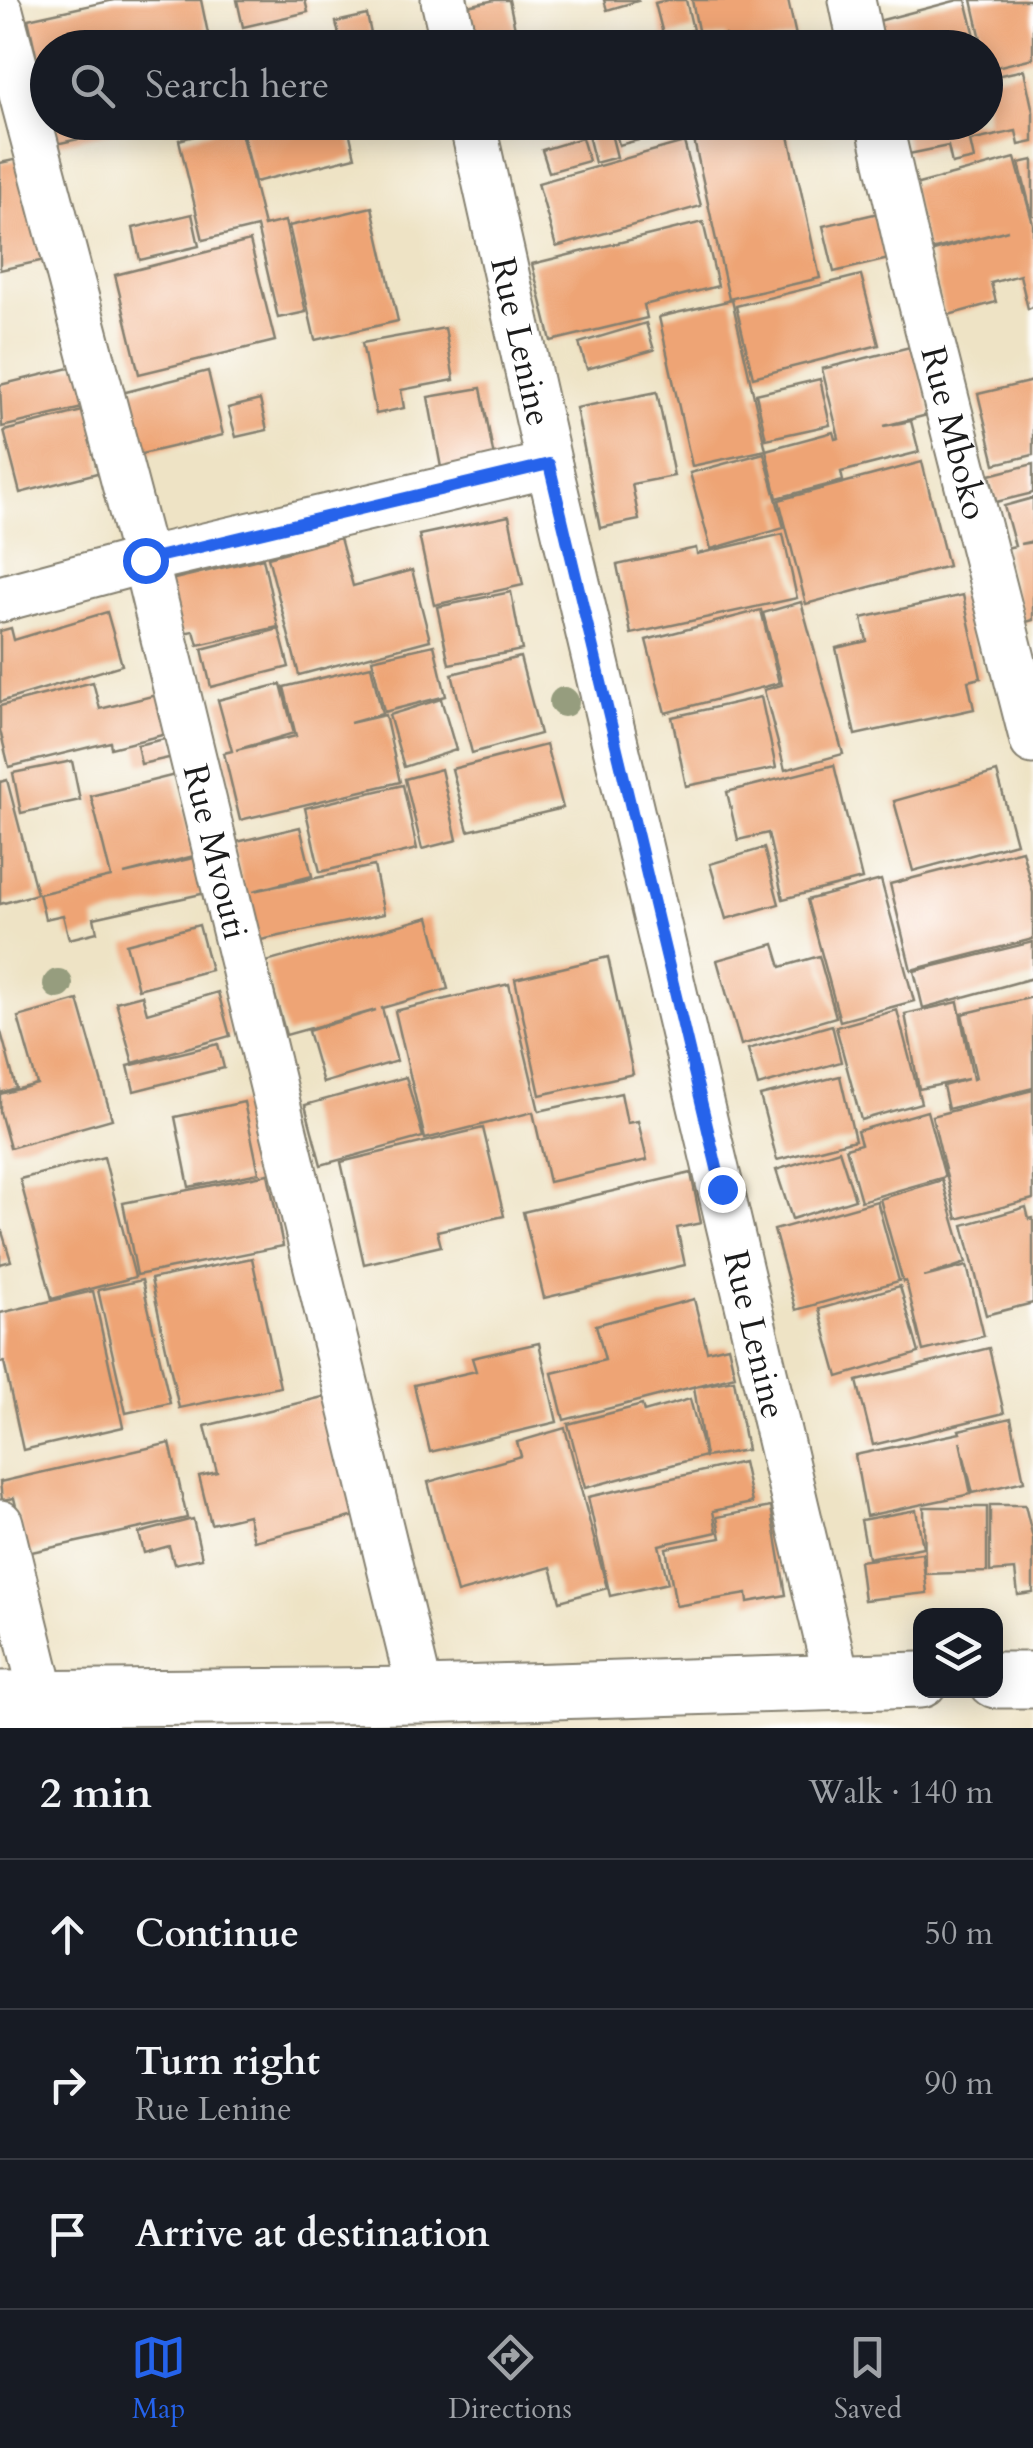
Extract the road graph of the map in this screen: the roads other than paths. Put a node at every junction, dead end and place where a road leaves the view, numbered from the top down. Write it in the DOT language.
graph roads {
  1 [pos="444,0"];
  2 [pos="852,0"];
  3 [pos="0,11"];
  4 [pos="451,30"];
  5 [pos="858,30"];
  6 [pos="30,125"];
  7 [pos="34,140"];
  8 [pos="476,140"];
  9 [pos="883,140"];
  10 [pos="549,464"];
  11 [pos="145,560"];
  12 [pos="0,599"];
  13 [pos="1033,742"];
  14 [pos="0,1523"];
  15 [pos="1003,1680"];
  16 [pos="1033,1680"];
  17 [pos="913,1682"];
  18 [pos="421,1694"];
  19 [pos="21,1698"];
  20 [pos="845,1704"];
  1 -- 4 [label="street"];
  2 -- 5 [label="street"];
  3 -- 6 [label="street, Rue Mvouti"];
  7 -- 11 [label="street, Rue Mvouti"];
  8 -- 10 [label="street, Rue Lenine"];
  9 -- 13 [label="street, Rue Mboko"];
  10 -- 11 [label="street"];
  10 -- 20 [label="street, Rue Lenine"];
  11 -- 12 [label="street"];
  11 -- 18 [label="street, Rue Mvouti"];
  14 -- 19 [label="street"];
  15 -- 16 [label="street"];
  17 -- 20 [label="street"];
  18 -- 19 [label="street"];
  18 -- 20 [label="street"];
}
